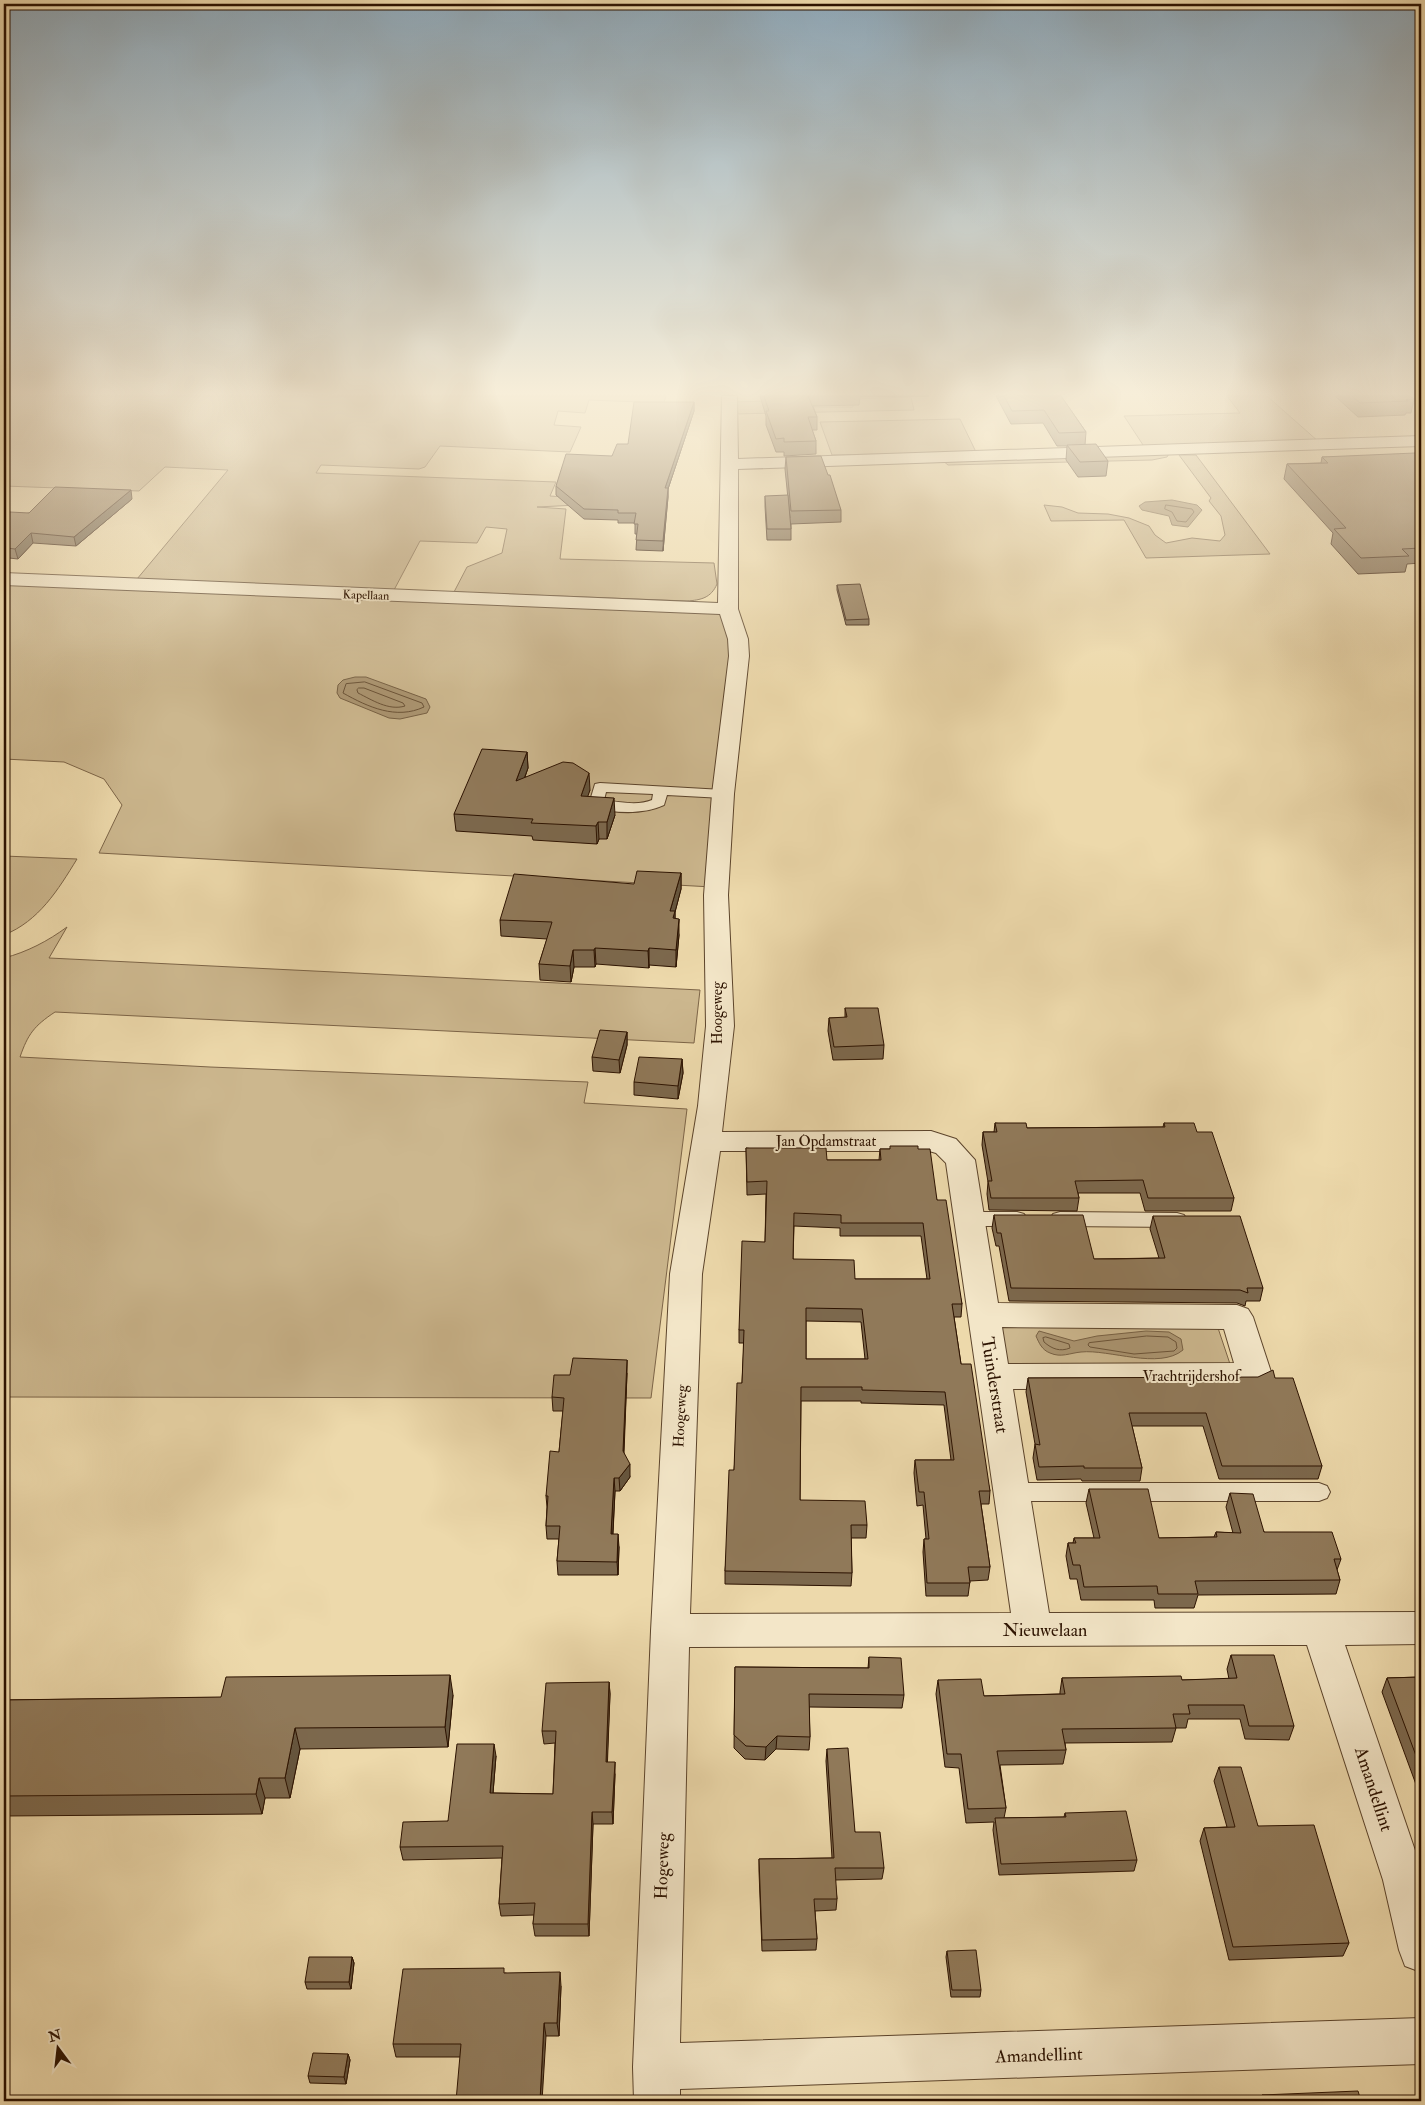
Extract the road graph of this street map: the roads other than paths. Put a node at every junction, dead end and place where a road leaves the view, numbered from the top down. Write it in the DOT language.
graph roads {
  1 [pos="729,494"];
  2 [pos="4,579"];
  3 [pos="728,609"];
  4 [pos="661,790"];
  5 [pos="724,794"];
  6 [pos="706,1142"];
  7 [pos="946,1146"];
  8 [pos="970,1219"];
  9 [pos="1196,1220"];
  10 [pos="984,1315"];
  11 [pos="994,1377"];
  12 [pos="1012,1492"];
  13 [pos="1319,1492"];
  14 [pos="1421,1628"];
  15 [pos="1033,1630"];
  16 [pos="1321,1630"];
  17 [pos="670,1631"];
  18 [pos="1421,1950"];
  19 [pos="1421,2042"];
  20 [pos="656,2084"];
  1 -- 3 [label="street, Hoogeweg"];
  2 -- 3 [label="street, Kapellaan"];
  3 -- 5 [label="street, Hoogeweg"];
  4 -- 5 [label="lane"];
  5 -- 6 [label="street, Hoogeweg"];
  6 -- 7 [label="street, Jan Opdamstraat"];
  6 -- 17 [label="street, Hoogeweg"];
  7 -- 8 [label="street, Tuinderstraat"];
  8 -- 9 [label="lane"];
  8 -- 10 [label="street, Tuinderstraat"];
  10 -- 11 [label="street, Tuinderstraat"];
  10 -- 11 [label="street, Vrachtrijdershof"];
  11 -- 12 [label="street, Tuinderstraat"];
  12 -- 13 [label="lane"];
  12 -- 15 [label="street, Tuinderstraat"];
  14 -- 16 [label="street, Nieuwelaan"];
  15 -- 16 [label="street, Nieuwelaan"];
  15 -- 17 [label="street, Nieuwelaan"];
  16 -- 18 [label="street, Amandellint"];
  17 -- 20 [label="street, Hogeweg"];
  19 -- 20 [label="street, Amandellint"];
}
